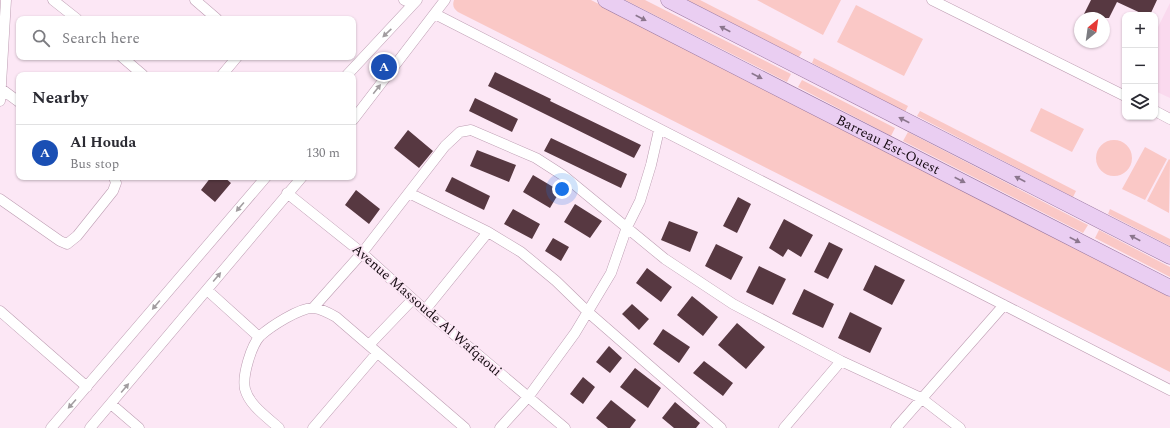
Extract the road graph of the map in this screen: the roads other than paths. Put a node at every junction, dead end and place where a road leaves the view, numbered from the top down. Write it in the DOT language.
graph roads {
  1 [pos="6,0"];
  2 [pos="53,0"];
  3 [pos="195,0"];
  4 [pos="404,0"];
  5 [pos="445,0"];
  6 [pos="606,0"];
  7 [pos="669,0"];
  8 [pos="932,0"];
  9 [pos="415,2"];
  10 [pos="67,4"];
  11 [pos="435,14"];
  12 [pos="75,16"];
  13 [pos="214,16"];
  14 [pos="126,60"];
  15 [pos="234,60"];
  16 [pos="140,72"];
  17 [pos="224,72"];
  18 [pos="350,72"];
  19 [pos="1,89"];
  20 [pos="1122,95"];
  21 [pos="16,100"];
  22 [pos="0,101"];
  23 [pos="1158,113"];
  24 [pos="356,116"];
  25 [pos="1170,119"];
  26 [pos="659,130"];
  27 [pos="115,180"];
  28 [pos="263,180"];
  29 [pos="299,180"];
  30 [pos="288,193"];
  31 [pos="409,193"];
  32 [pos="0,199"];
  33 [pos="627,227"];
  34 [pos="488,232"];
  35 [pos="362,253"];
  36 [pos="1170,256"];
  37 [pos="1170,288"];
  38 [pos="207,290"];
  39 [pos="413,299"];
  40 [pos="1004,305"];
  41 [pos="313,308"];
  42 [pos="425,310"];
  43 [pos="0,311"];
  44 [pos="589,312"];
  45 [pos="259,337"];
  46 [pos="369,345"];
  47 [pos="377,353"];
  48 [pos="841,361"];
  49 [pos="87,387"];
  50 [pos="1170,390"];
  51 [pos="529,396"];
  52 [pos="921,398"];
  53 [pos="111,404"];
  54 [pos="50,428"];
  55 [pos="90,428"];
  56 [pos="139,428"];
  57 [pos="279,428"];
  58 [pos="313,428"];
  59 [pos="465,428"];
  60 [pos="500,428"];
  61 [pos="565,428"];
  62 [pos="721,428"];
  63 [pos="784,428"];
  64 [pos="896,428"];
  65 [pos="960,428"];
  1 -- 19 [label="street"];
  2 -- 10 [label="street"];
  3 -- 13 [label="street"];
  4 -- 9 [label="street"];
  5 -- 11 [label="street"];
  6 -- 37 [label="main road, Barreau Est-Ouest, one-way"];
  36 -- 7 [label="main road, Barreau Est-Ouest, one-way"];
  8 -- 20 [label="street"];
  9 -- 18 [label="street, one-way"];
  10 -- 12 [label="street"];
  24 -- 11 [label="street, one-way"];
  11 -- 26 [label="street"];
  14 -- 16 [label="street"];
  15 -- 17 [label="street"];
  19 -- 21 [label="street"];
  19 -- 22 [label="street"];
  23 -- 25 [label="street"];
  26 -- 33 [label="street"];
  26 -- 40 [label="street"];
  27 -- 32 [label="street"];
  28 -- 49 [label="street, one-way"];
  29 -- 30 [label="street"];
  30 -- 35 [label="street, Avenue Massoude Al Wafqaoui"];
  38 -- 30 [label="street, one-way"];
  31 -- 33 [label="street"];
  31 -- 34 [label="street"];
  31 -- 35 [label="street"];
  33 -- 44 [label="street"];
  33 -- 48 [label="street"];
  34 -- 42 [label="street"];
  34 -- 44 [label="street"];
  35 -- 39 [label="street, Avenue Massoude Al Wafqaoui"];
  35 -- 41 [label="street"];
  38 -- 45 [label="street"];
  53 -- 38 [label="street, one-way"];
  39 -- 42 [label="street, Avenue Massoude Al Wafqaoui"];
  39 -- 46 [label="street"];
  40 -- 50 [label="street"];
  40 -- 52 [label="street"];
  41 -- 45 [label="street"];
  41 -- 46 [label="street"];
  42 -- 51 [label="street, Avenue Massoude Al Wafqaoui"];
  43 -- 49 [label="street"];
  44 -- 51 [label="street"];
  44 -- 62 [label="street"];
  45 -- 57 [label="street"];
  46 -- 47 [label="street"];
  47 -- 58 [label="street"];
  47 -- 59 [label="street"];
  48 -- 52 [label="street"];
  48 -- 63 [label="street"];
  49 -- 54 [label="street, one-way"];
  51 -- 60 [label="street"];
  51 -- 61 [label="street, Avenue Massoude Al Wafqaoui"];
  52 -- 64 [label="street"];
  52 -- 65 [label="street"];
  53 -- 55 [label="street"];
  53 -- 56 [label="street"];
}
